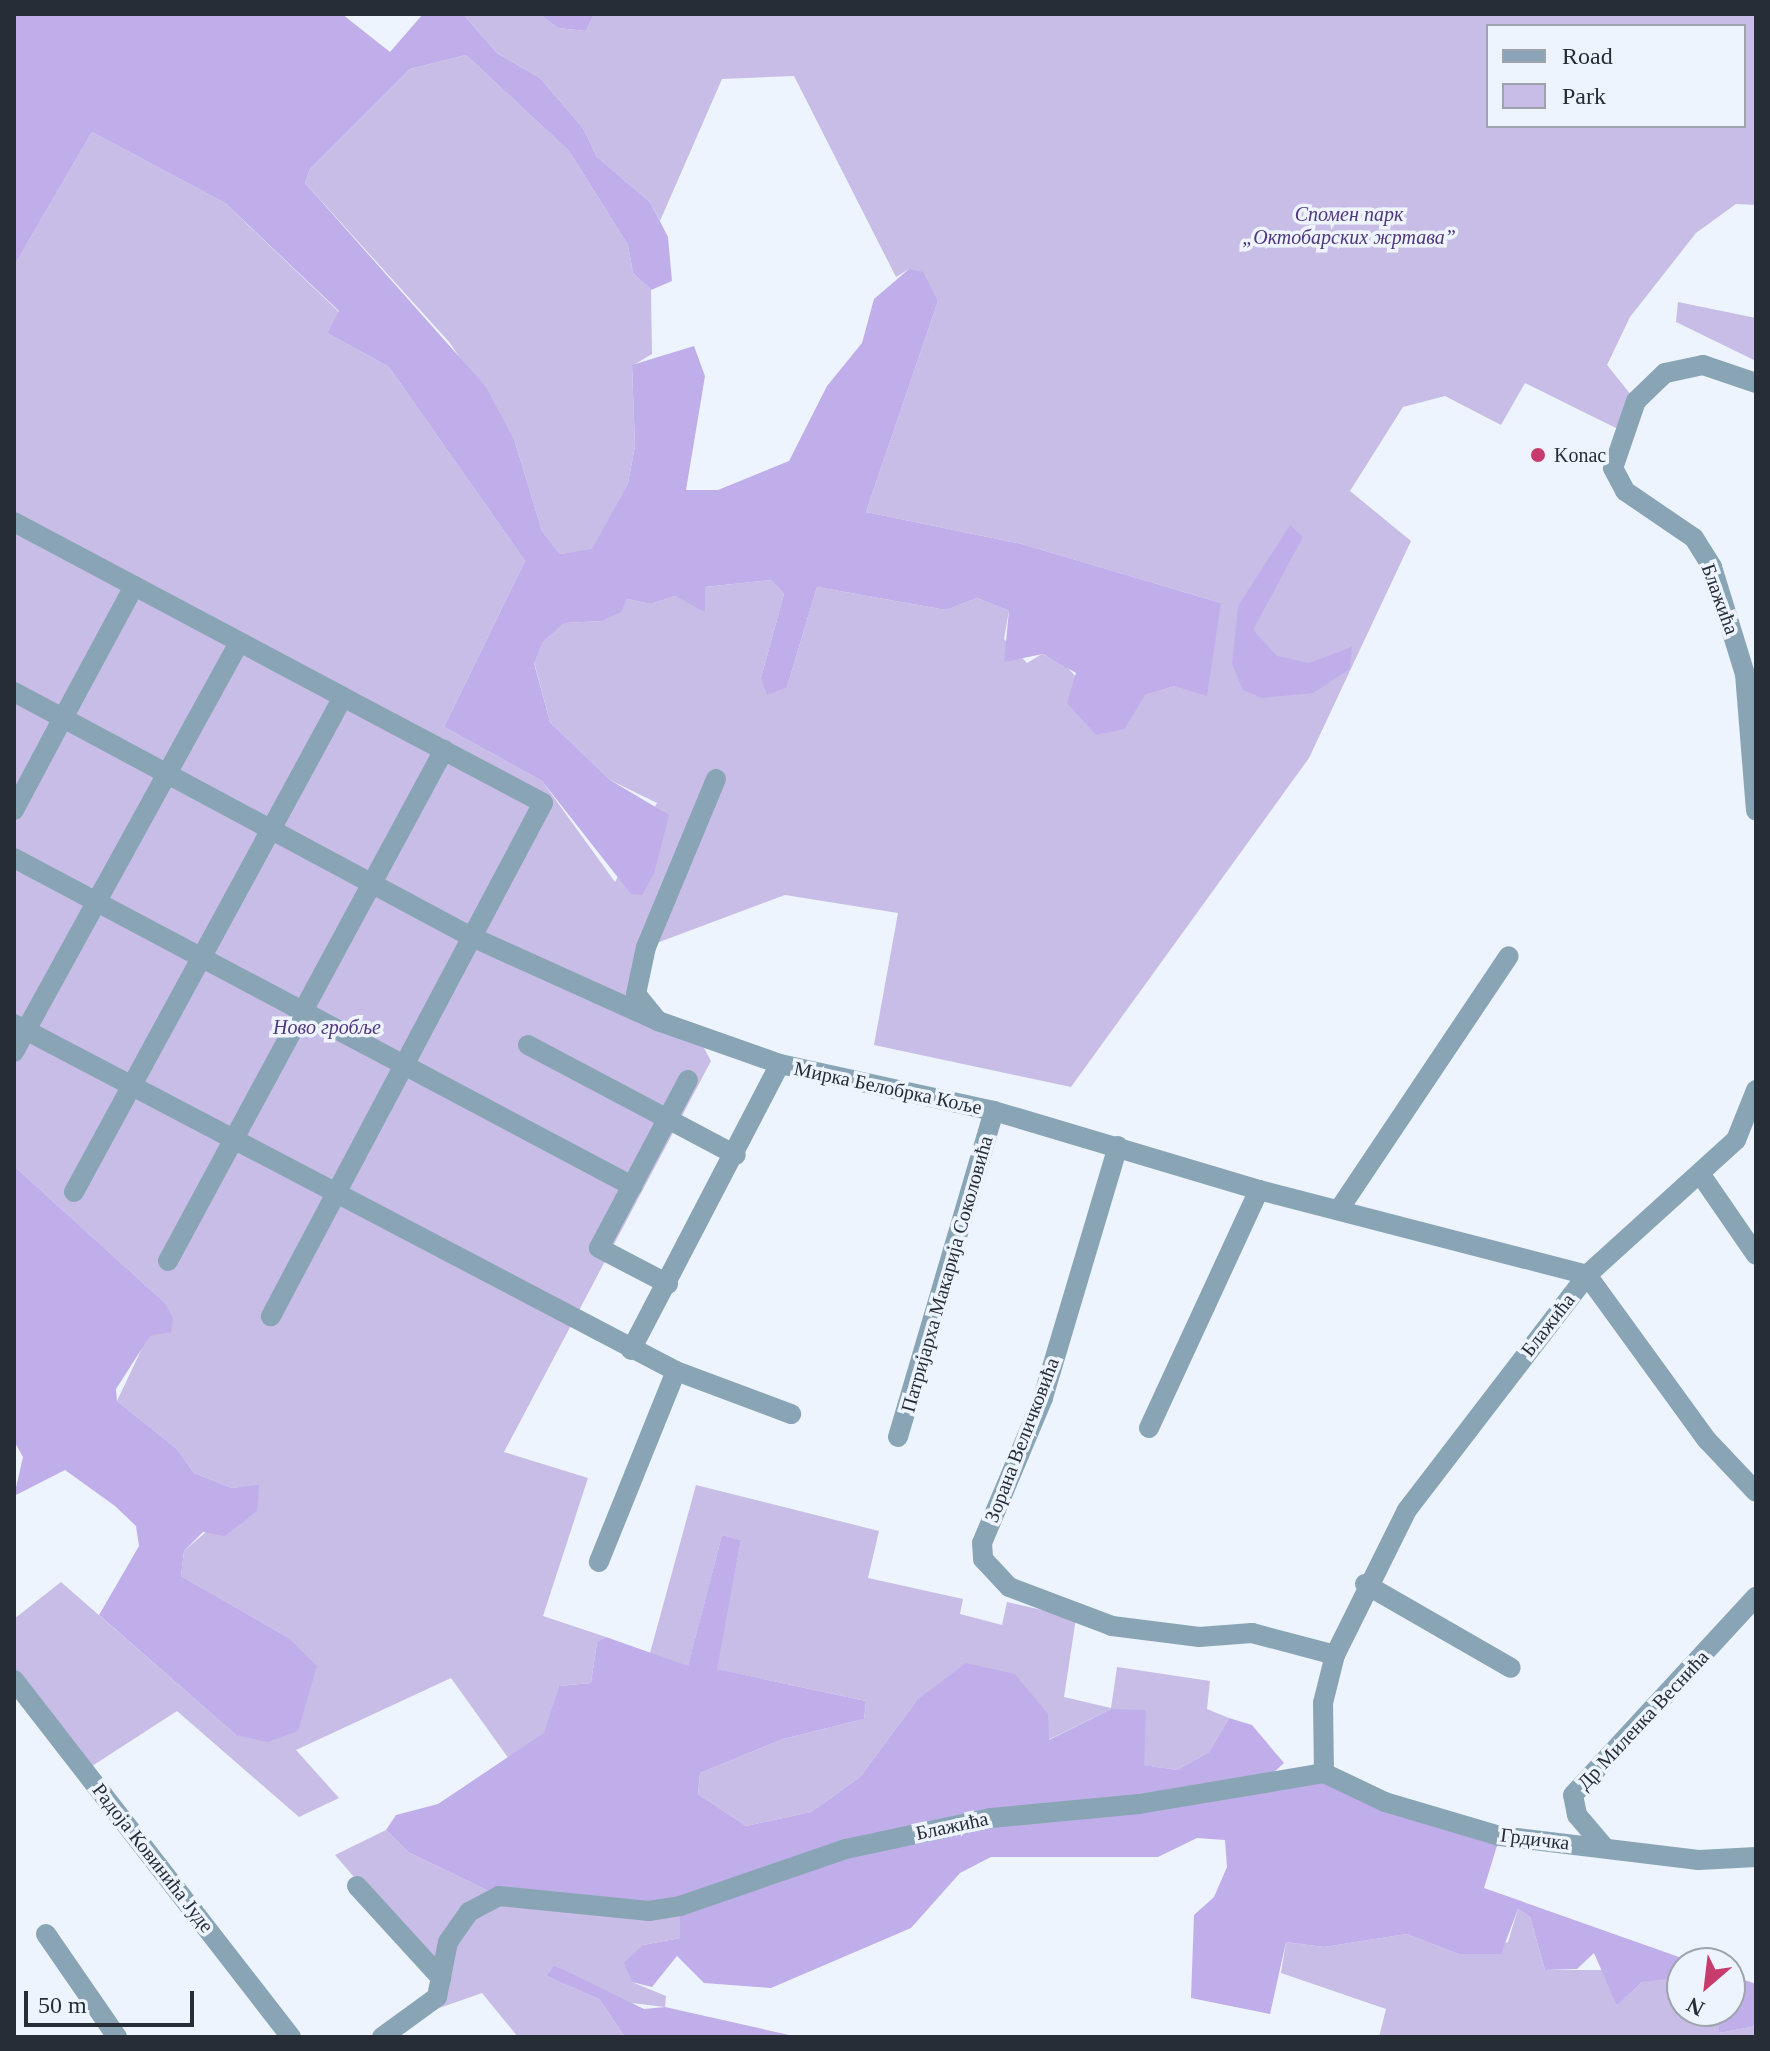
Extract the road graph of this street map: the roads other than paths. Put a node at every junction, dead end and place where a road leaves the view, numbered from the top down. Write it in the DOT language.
graph roads {
  1 [pos="1756,383"];
  2 [pos="16,529"];
  3 [pos="134,586"];
  4 [pos="239,642"];
  5 [pos="14,692"];
  6 [pos="343,697"];
  7 [pos="63,718"];
  8 [pos="444,750"];
  9 [pos="167,773"];
  10 [pos="716,779"];
  11 [pos="14,810"];
  12 [pos="1756,811"];
  13 [pos="271,829"];
  14 [pos="14,858"];
  15 [pos="372,883"];
  16 [pos="96,902"];
  17 [pos="472,937"];
  18 [pos="1509,956"];
  19 [pos="202,958"];
  20 [pos="303,1012"];
  21 [pos="658,1021"];
  22 [pos="20,1027"];
  23 [pos="528,1045"];
  24 [pos="14,1052"];
  25 [pos="780,1064"];
  26 [pos="404,1065"];
  27 [pos="688,1080"];
  28 [pos="132,1087"];
  29 [pos="1756,1090"];
  30 [pos="994,1111"];
  31 [pos="667,1120"];
  32 [pos="233,1141"];
  33 [pos="1118,1146"];
  34 [pos="736,1155"];
  35 [pos="1701,1175"];
  36 [pos="632,1186"];
  37 [pos="1259,1190"];
  38 [pos="74,1192"];
  39 [pos="335,1195"];
  40 [pos="1340,1208"];
  41 [pos="1756,1255"];
  42 [pos="168,1261"];
  43 [pos="1587,1275"];
  44 [pos="668,1284"];
  45 [pos="271,1316"];
  46 [pos="631,1350"];
  47 [pos="676,1371"];
  48 [pos="791,1414"];
  49 [pos="1149,1428"];
  50 [pos="898,1437"];
  51 [pos="1756,1492"];
  52 [pos="599,1562"];
  53 [pos="1365,1584"];
  54 [pos="1756,1597"];
  55 [pos="1335,1655"];
  56 [pos="1511,1668"];
  57 [pos="14,1680"];
  58 [pos="1324,1773"];
  59 [pos="1605,1848"];
  60 [pos="1756,1857"];
  61 [pos="357,1886"];
  62 [pos="46,1934"];
  63 [pos="441,1978"];
  64 [pos="117,2037"];
  65 [pos="291,2037"];
  66 [pos="382,2037"];
  1 -- 12 [label="street, Блажића"];
  2 -- 3 [label="street"];
  3 -- 4 [label="street"];
  3 -- 7 [label="street"];
  4 -- 6 [label="street"];
  4 -- 9 [label="street"];
  5 -- 7 [label="street"];
  6 -- 8 [label="street"];
  6 -- 13 [label="street"];
  7 -- 9 [label="street"];
  7 -- 11 [label="street"];
  8 -- 15 [label="street"];
  8 -- 17 [label="street"];
  9 -- 13 [label="street"];
  9 -- 16 [label="street"];
  10 -- 21 [label="street"];
  13 -- 15 [label="street"];
  13 -- 19 [label="street"];
  14 -- 16 [label="street"];
  15 -- 17 [label="street"];
  15 -- 20 [label="street"];
  16 -- 19 [label="street"];
  16 -- 22 [label="street"];
  17 -- 21 [label="street"];
  17 -- 26 [label="street"];
  18 -- 40 [label="street"];
  19 -- 20 [label="street"];
  19 -- 28 [label="street"];
  20 -- 26 [label="street"];
  20 -- 32 [label="street"];
  21 -- 25 [label="street"];
  22 -- 24 [label="street"];
  22 -- 28 [label="street"];
  23 -- 31 [label="street"];
  25 -- 30 [label="street, Мирка Белобрка Коље"];
  25 -- 34 [label="street, Мирка Белобрка Коље"];
  26 -- 36 [label="street"];
  26 -- 39 [label="street"];
  27 -- 31 [label="street"];
  28 -- 32 [label="street"];
  28 -- 38 [label="street"];
  29 -- 35 [label="street, Блажића"];
  30 -- 33 [label="street, Мирка Белобрка Коље"];
  30 -- 50 [label="street, Патријарха Макарија Соколовића"];
  31 -- 34 [label="street"];
  31 -- 36 [label="street"];
  32 -- 39 [label="street"];
  32 -- 42 [label="street"];
  33 -- 37 [label="street, Мирка Белобрка Коље"];
  33 -- 55 [label="street, Зорана Величковића"];
  34 -- 44 [label="street, Мирка Белобрка Коље"];
  35 -- 41 [label="street"];
  35 -- 43 [label="street, Блажића"];
  36 -- 44 [label="street"];
  37 -- 40 [label="street, Мирка Белобрка Коље"];
  37 -- 49 [label="street"];
  39 -- 45 [label="street"];
  39 -- 46 [label="street"];
  40 -- 43 [label="street, Мирка Белобрка Коље"];
  43 -- 51 [label="street"];
  43 -- 53 [label="street, Блажића"];
  44 -- 46 [label="street, Мирка Белобрка Коље"];
  46 -- 47 [label="street"];
  47 -- 48 [label="street"];
  47 -- 52 [label="street"];
  53 -- 55 [label="street, Блажића"];
  53 -- 56 [label="street"];
  54 -- 59 [label="street, Др Миленка Веснића"];
  55 -- 58 [label="street, Блажића"];
  57 -- 65 [label="street, Радоја Ковинића Јуде"];
  58 -- 59 [label="street, Грдичка"];
  58 -- 63 [label="street, Блажића"];
  59 -- 60 [label="street, Грдичка"];
  61 -- 63 [label="street"];
  62 -- 64 [label="street"];
  63 -- 66 [label="street, Блажића"];
}
